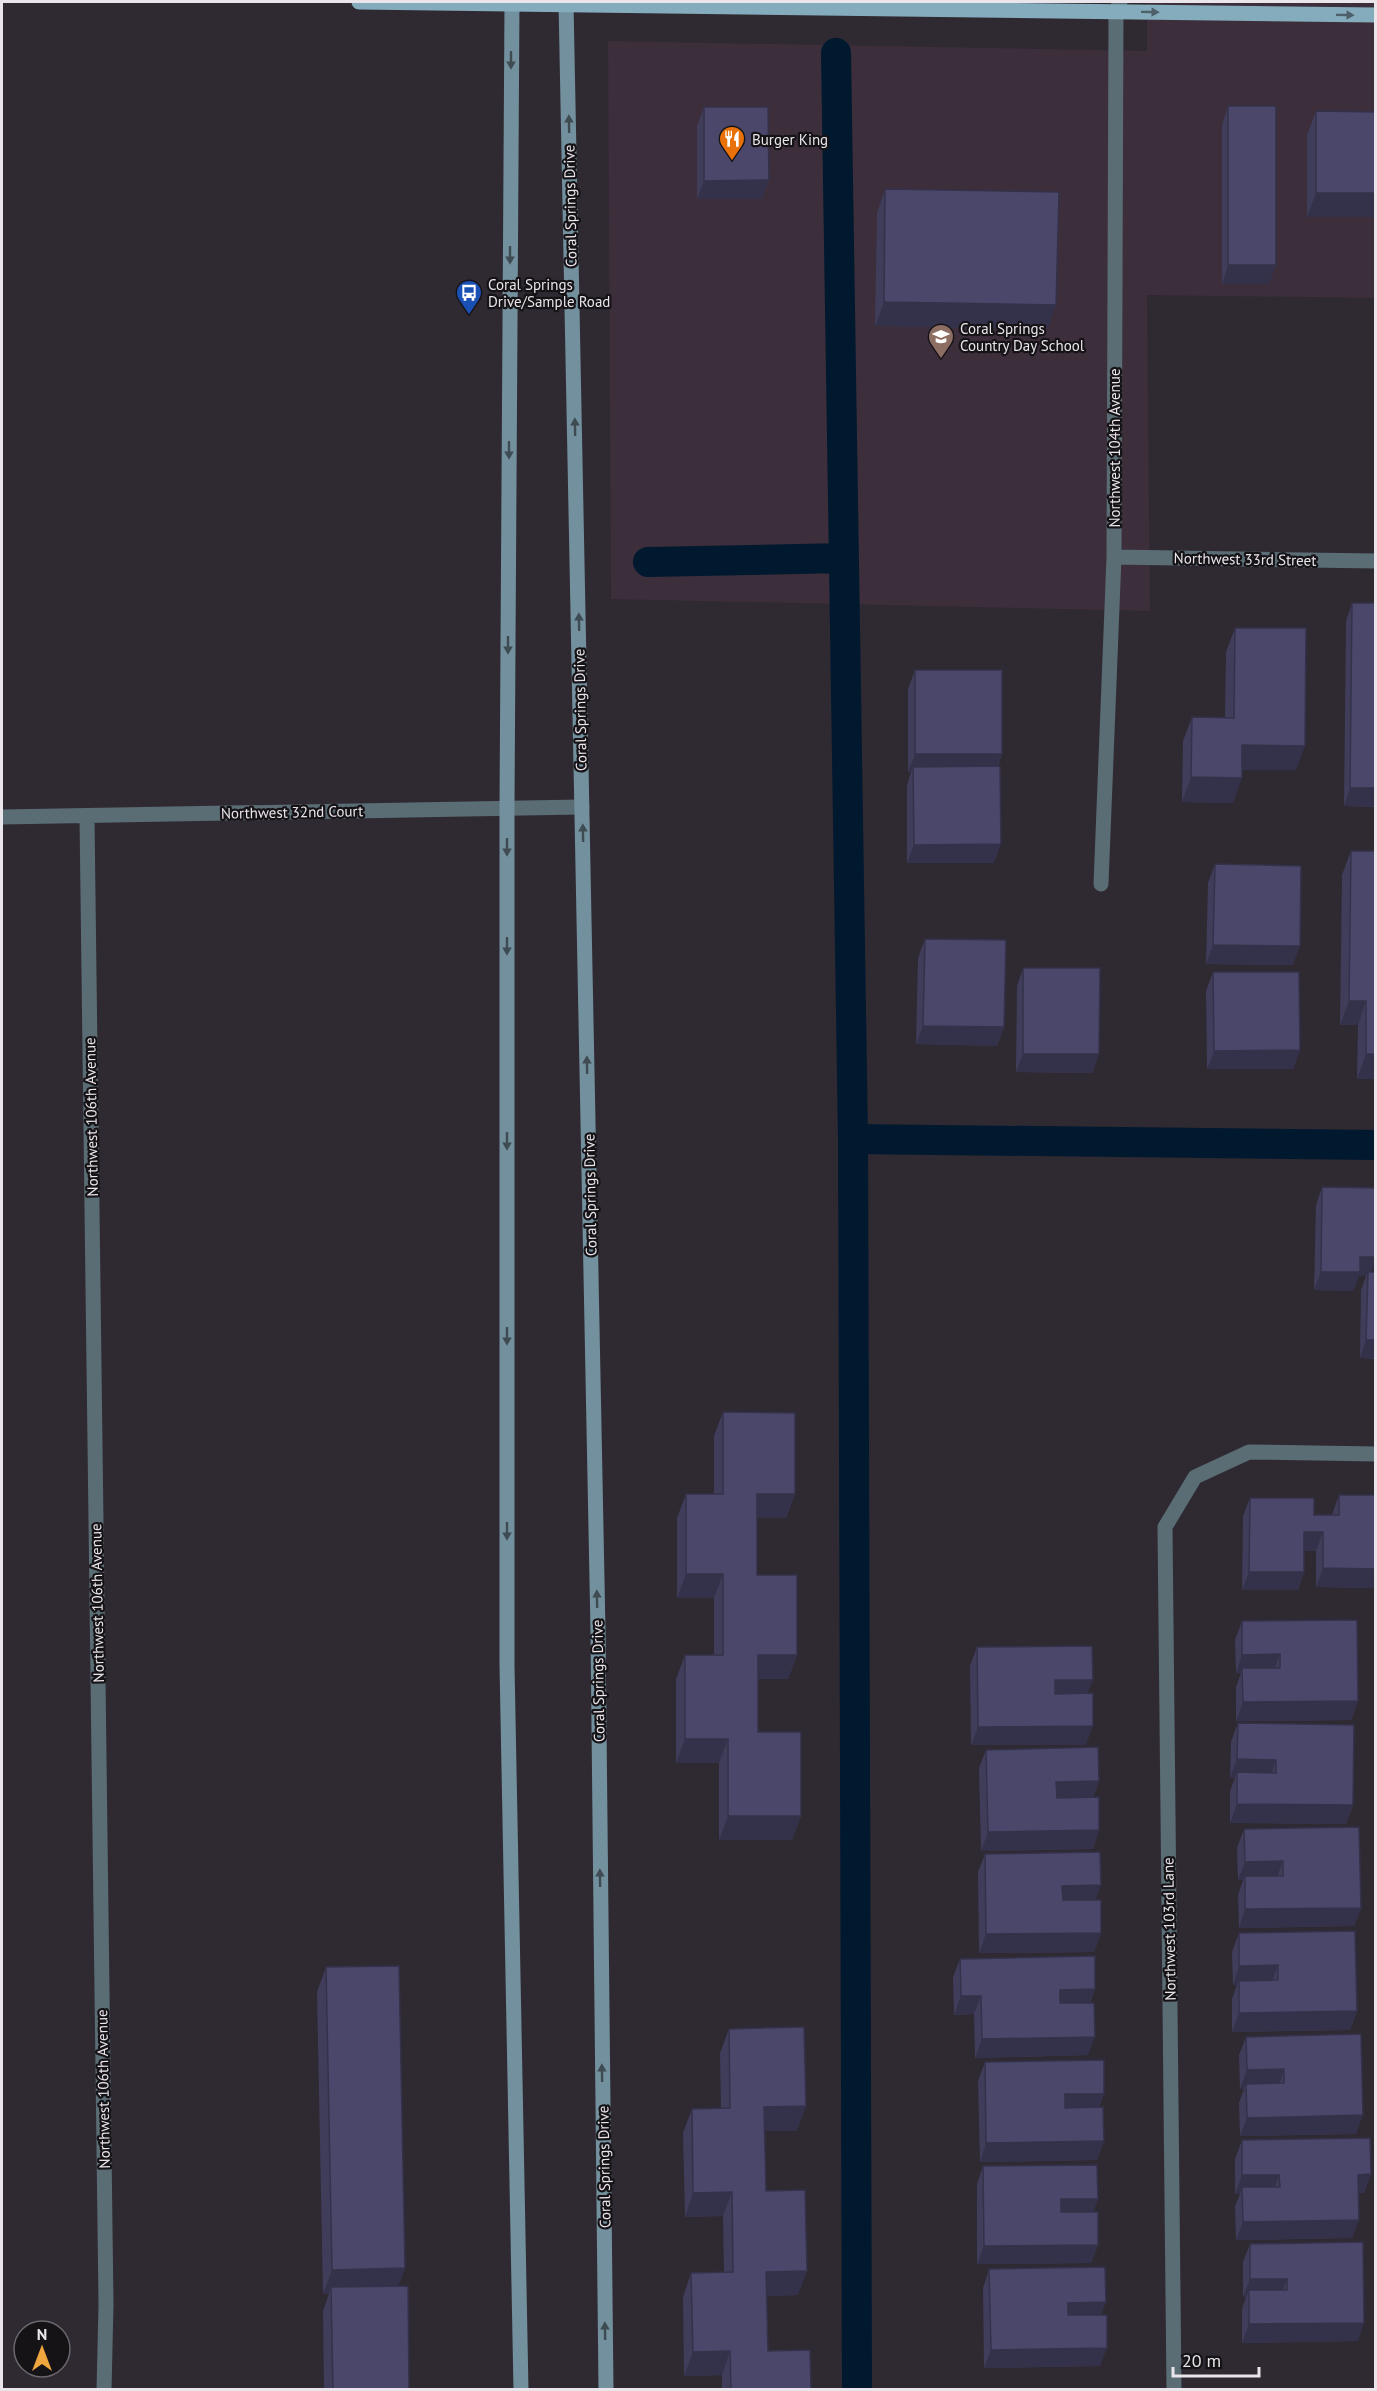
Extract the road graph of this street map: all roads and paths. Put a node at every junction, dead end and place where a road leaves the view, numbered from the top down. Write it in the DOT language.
graph roads {
  1 [pos="359,2"];
  2 [pos="987,2"];
  3 [pos="512,3"];
  4 [pos="566,3"];
  5 [pos="1118,7"];
  6 [pos="951,10"];
  7 [pos="1376,15"];
  8 [pos="1114,557"];
  9 [pos="1376,561"];
  10 [pos="507,807"];
  11 [pos="582,807"];
  12 [pos="2,817"];
  13 [pos="87,817"];
  14 [pos="1101,884"];
  15 [pos="1376,1454"];
  16 [pos="104,2390"];
  17 [pos="521,2390"];
  18 [pos="606,2390"];
  19 [pos="1174,2390"];
  1 -- 3 [label="main road"];
  2 -- 6 [label="street"];
  3 -- 4 [label="main road"];
  3 -- 10 [label="main road, one-way"];
  4 -- 6 [label="main road"];
  11 -- 4 [label="main road, Coral Springs Drive, one-way"];
  5 -- 6 [label="main road"];
  5 -- 7 [label="main road, one-way"];
  5 -- 8 [label="street, Northwest 104th Avenue"];
  8 -- 9 [label="street, Northwest 33rd Street"];
  8 -- 14 [label="street, Northwest 104th Avenue"];
  10 -- 11 [label="street, Northwest 32nd Court"];
  10 -- 13 [label="street, Northwest 32nd Court"];
  10 -- 17 [label="main road, one-way"];
  18 -- 11 [label="main road, Coral Springs Drive, one-way"];
  12 -- 13 [label="street, Northwest 32nd Court"];
  13 -- 16 [label="street, Northwest 106th Avenue"];
  15 -- 19 [label="street, Northwest 103rd Lane"];
}
